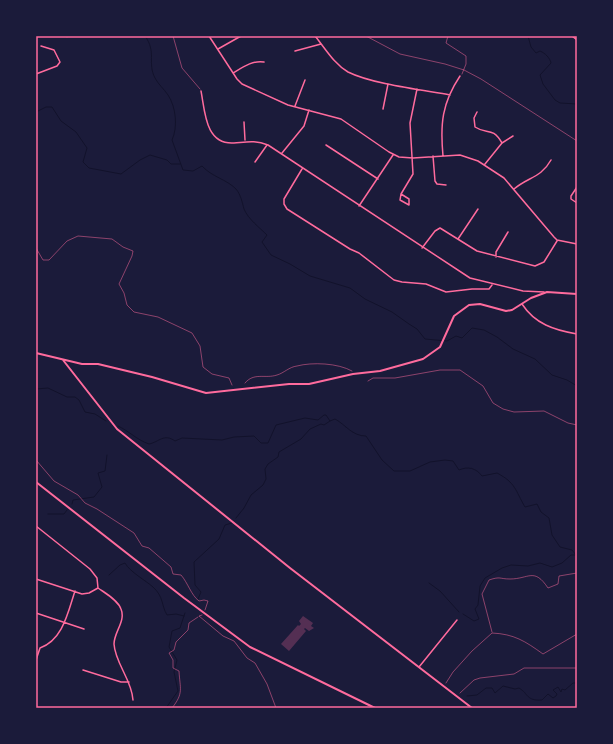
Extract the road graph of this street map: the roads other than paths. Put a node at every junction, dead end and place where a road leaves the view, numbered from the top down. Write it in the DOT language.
graph roads {
  1 [pos="209,36"];
  2 [pos="241,36"];
  3 [pos="315,36"];
  4 [pos="572,36"];
  5 [pos="577,40"];
  6 [pos="322,44"];
  7 [pos="41,46"];
  8 [pos="218,49"];
  9 [pos="295,51"];
  10 [pos="264,62"];
  11 [pos="233,73"];
  12 [pos="36,74"];
  13 [pos="460,76"];
  14 [pos="305,80"];
  15 [pos="388,83"];
  16 [pos="417,89"];
  17 [pos="201,91"];
  18 [pos="450,96"];
  19 [pos="295,106"];
  20 [pos="383,109"];
  21 [pos="309,110"];
  22 [pos="477,112"];
  23 [pos="244,122"];
  24 [pos="513,136"];
  25 [pos="245,141"];
  26 [pos="502,143"];
  27 [pos="268,145"];
  28 [pos="326,145"];
  29 [pos="281,154"];
  30 [pos="393,155"];
  31 [pos="433,156"];
  32 [pos="443,156"];
  33 [pos="413,158"];
  34 [pos="551,160"];
  35 [pos="255,162"];
  36 [pos="485,165"];
  37 [pos="302,169"];
  38 [pos="378,179"];
  39 [pos="446,185"];
  40 [pos="577,187"];
  41 [pos="514,189"];
  42 [pos="401,194"];
  43 [pos="577,203"];
  44 [pos="359,206"];
  45 [pos="478,209"];
  46 [pos="508,232"];
  47 [pos="458,239"];
  48 [pos="558,240"];
  49 [pos="577,244"];
  50 [pos="422,248"];
  51 [pos="496,257"];
  52 [pos="493,284"];
  53 [pos="548,292"];
  54 [pos="577,294"];
  55 [pos="522,304"];
  56 [pos="577,334"];
  57 [pos="36,353"];
  58 [pos="63,360"];
  59 [pos="36,482"];
  60 [pos="36,526"];
  61 [pos="36,579"];
  62 [pos="98,588"];
  63 [pos="75,592"];
  64 [pos="36,613"];
  65 [pos="457,620"];
  66 [pos="65,622"];
  67 [pos="84,629"];
  68 [pos="36,648"];
  69 [pos="40,648"];
  70 [pos="36,660"];
  71 [pos="419,667"];
  72 [pos="83,670"];
  73 [pos="129,682"];
  74 [pos="133,700"];
  75 [pos="375,708"];
  76 [pos="472,708"];
  1 -- 8 [label="street"];
  2 -- 8 [label="street"];
  3 -- 6 [label="street"];
  4 -- 5 [label="street"];
  6 -- 9 [label="street"];
  6 -- 15 [label="street"];
  7 -- 12 [label="street"];
  8 -- 11 [label="street"];
  10 -- 11 [label="street"];
  11 -- 19 [label="street"];
  13 -- 18 [label="street"];
  14 -- 19 [label="street"];
  15 -- 16 [label="street"];
  15 -- 20 [label="street"];
  16 -- 18 [label="street"];
  16 -- 33 [label="street"];
  17 -- 25 [label="street"];
  18 -- 32 [label="street"];
  19 -- 21 [label="street"];
  21 -- 29 [label="street"];
  21 -- 30 [label="street"];
  22 -- 26 [label="street"];
  23 -- 25 [label="street"];
  24 -- 26 [label="street"];
  25 -- 27 [label="street"];
  26 -- 36 [label="street"];
  27 -- 29 [label="street"];
  27 -- 35 [label="street"];
  28 -- 38 [label="street"];
  29 -- 37 [label="street"];
  30 -- 33 [label="street"];
  30 -- 38 [label="street"];
  31 -- 32 [label="street"];
  31 -- 33 [label="street"];
  31 -- 39 [label="street"];
  32 -- 36 [label="street"];
  33 -- 42 [label="street"];
  34 -- 41 [label="street"];
  36 -- 41 [label="street"];
  37 -- 44 [label="street"];
  37 -- 52 [label="street"];
  38 -- 44 [label="street"];
  40 -- 43 [label="street"];
  41 -- 48 [label="street"];
  42 -- 42 [label="street"];
  44 -- 50 [label="street"];
  45 -- 47 [label="street"];
  46 -- 51 [label="street"];
  47 -- 50 [label="street"];
  47 -- 51 [label="street"];
  48 -- 49 [label="street"];
  48 -- 51 [label="street"];
  50 -- 52 [label="street"];
  52 -- 53 [label="street"];
  53 -- 54 [label="street"];
  53 -- 55 [label="street"];
  55 -- 56 [label="street"];
  55 -- 58 [label="street"];
  57 -- 58 [label="street"];
  58 -- 71 [label="street"];
  59 -- 75 [label="street"];
  60 -- 62 [label="street"];
  61 -- 63 [label="street"];
  62 -- 63 [label="street"];
  62 -- 73 [label="street"];
  63 -- 66 [label="street"];
  64 -- 66 [label="street"];
  65 -- 71 [label="street"];
  66 -- 67 [label="street"];
  66 -- 69 [label="street"];
  68 -- 69 [label="street"];
  69 -- 70 [label="street"];
  71 -- 76 [label="street"];
  72 -- 73 [label="street"];
  73 -- 74 [label="street"];
}
